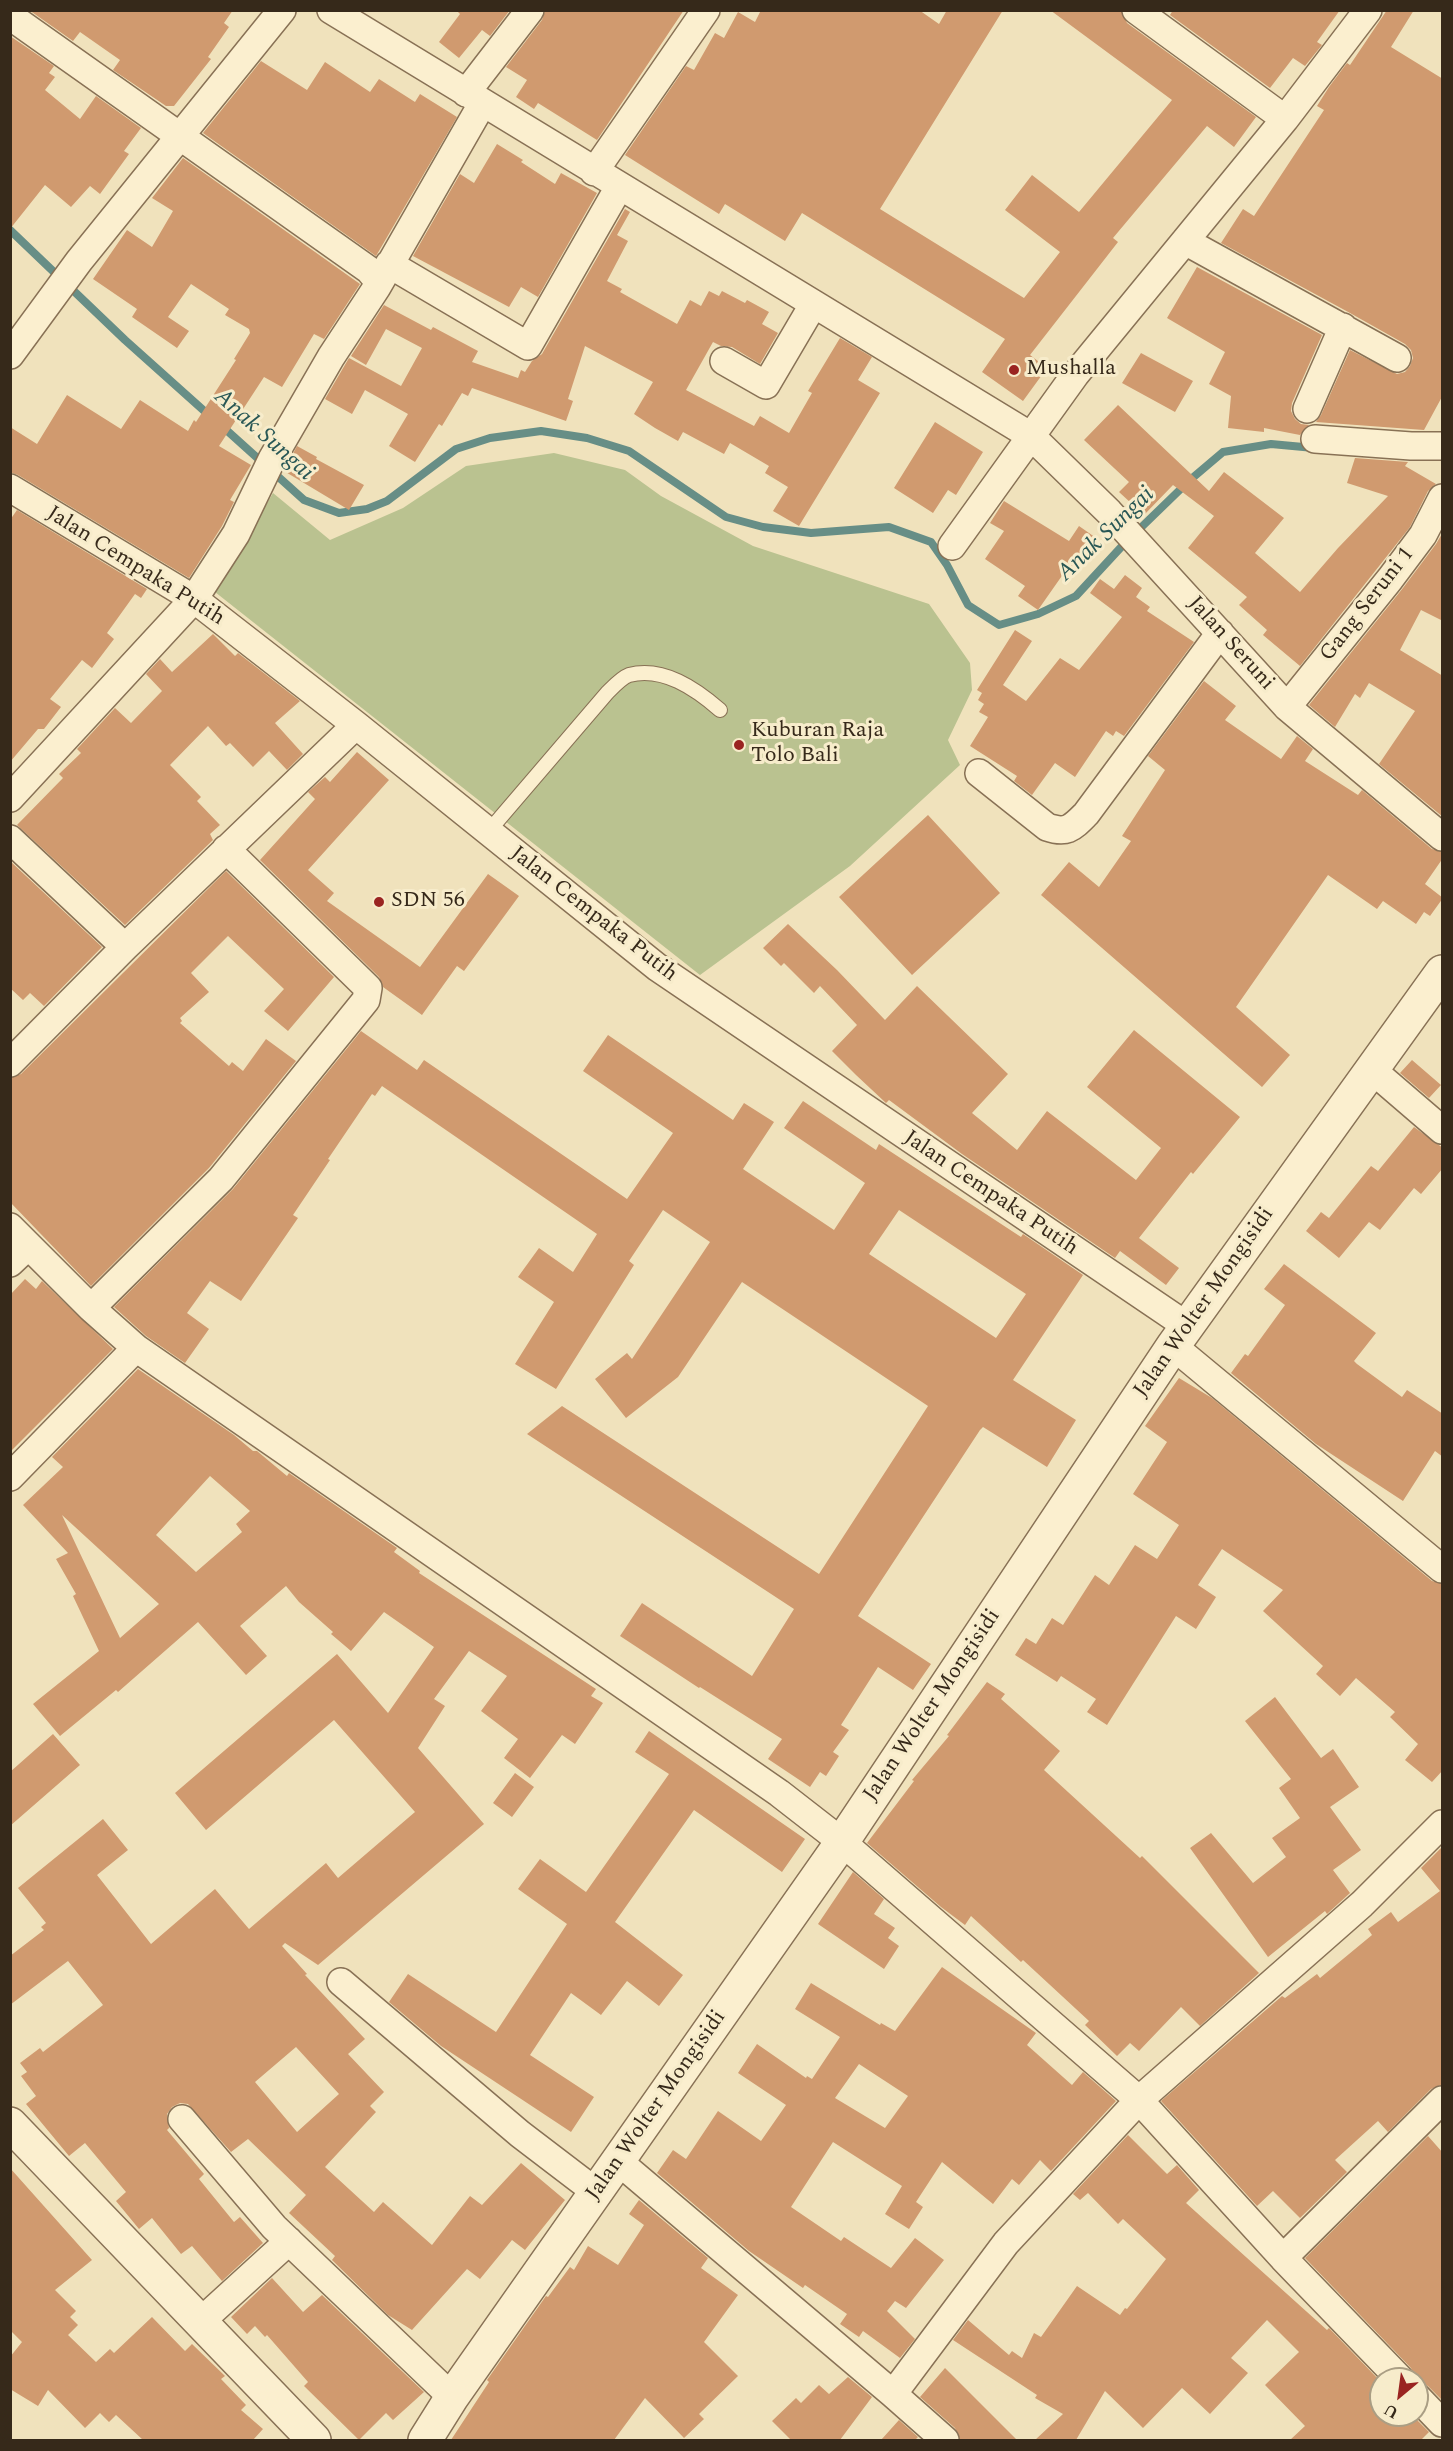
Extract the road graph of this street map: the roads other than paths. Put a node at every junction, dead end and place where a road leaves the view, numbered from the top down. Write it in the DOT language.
graph roads {
  1 [pos="282,10"];
  2 [pos="331,10"];
  3 [pos="530,10"];
  4 [pos="706,10"];
  5 [pos="1136,10"];
  6 [pos="1368,10"];
  7 [pos="10,16"];
  8 [pos="474,99"];
  9 [pos="1285,119"];
  10 [pos="178,136"];
  11 [pos="594,172"];
  12 [pos="619,187"];
  13 [pos="1185,241"];
  14 [pos="384,273"];
  15 [pos="813,305"];
  16 [pos="1343,327"];
  17 [pos="11,354"];
  18 [pos="1397,358"];
  19 [pos="724,361"];
  20 [pos="1307,408"];
  21 [pos="1032,436"];
  22 [pos="1315,440"];
  23 [pos="1443,446"];
  24 [pos="10,488"];
  25 [pos="1443,498"];
  26 [pos="952,546"];
  27 [pos="194,599"];
  28 [pos="1220,633"];
  29 [pos="1287,707"];
  30 [pos="720,710"];
  31 [pos="356,725"];
  32 [pos="979,773"];
  33 [pos="10,798"];
  34 [pos="488,832"];
  35 [pos="1443,837"];
  36 [pos="10,839"];
  37 [pos="226,849"];
  38 [pos="125,947"];
  39 [pos="1443,972"];
  40 [pos="10,1063"];
  41 [pos="1371,1069"];
  42 [pos="1443,1130"];
  43 [pos="16,1246"];
  44 [pos="91,1308"];
  45 [pos="1180,1336"];
  46 [pos="136,1348"];
  47 [pos="10,1477"];
  48 [pos="1443,1569"];
  49 [pos="1443,1824"];
  50 [pos="842,1842"];
  51 [pos="341,1982"];
  52 [pos="1139,2100"];
  53 [pos="1443,2100"];
  54 [pos="182,2119"];
  55 [pos="10,2124"];
  56 [pos="618,2162"];
  57 [pos="596,2192"];
  58 [pos="289,2241"];
  59 [pos="1283,2258"];
  60 [pos="199,2323"];
  61 [pos="1388,2367"];
  62 [pos="893,2394"];
  63 [pos="452,2397"];
  64 [pos="1429,2409"];
  65 [pos="1443,2424"];
  66 [pos="314,2440"];
  67 [pos="425,2440"];
  68 [pos="945,2440"];
  69 [pos="1428,2440"];
  1 -- 10 [label="street"];
  2 -- 8 [label="street, Jalan Seruni"];
  3 -- 8 [label="street"];
  4 -- 11 [label="street"];
  5 -- 9 [label="street"];
  6 -- 9 [label="street"];
  7 -- 10 [label="street"];
  8 -- 11 [label="street, Jalan Seruni"];
  8 -- 14 [label="street"];
  9 -- 13 [label="street"];
  10 -- 14 [label="street"];
  10 -- 17 [label="street"];
  11 -- 12 [label="street, Jalan Seruni"];
  12 -- 14 [label="street"];
  12 -- 15 [label="street, Jalan Seruni"];
  13 -- 16 [label="street"];
  13 -- 21 [label="street"];
  14 -- 27 [label="street"];
  15 -- 19 [label="street"];
  15 -- 21 [label="street, Jalan Seruni"];
  16 -- 18 [label="street"];
  16 -- 20 [label="street"];
  21 -- 26 [label="street"];
  21 -- 28 [label="street, Jalan Seruni"];
  22 -- 23 [label="street"];
  24 -- 27 [label="street, Jalan Cempaka Putih"];
  25 -- 29 [label="street, Gang Seruni 1"];
  27 -- 31 [label="street, Jalan Cempaka Putih"];
  27 -- 33 [label="street"];
  28 -- 29 [label="street, Jalan Seruni"];
  28 -- 32 [label="street"];
  29 -- 35 [label="street, Jalan Seruni"];
  30 -- 34 [label="lane"];
  31 -- 34 [label="street, Jalan Cempaka Putih"];
  31 -- 37 [label="street"];
  34 -- 45 [label="street, Jalan Cempaka Putih"];
  36 -- 38 [label="street"];
  37 -- 38 [label="street"];
  37 -- 44 [label="street"];
  38 -- 40 [label="street"];
  39 -- 41 [label="street, Jalan Wolter Mongisidi"];
  41 -- 42 [label="street"];
  41 -- 45 [label="street, Jalan Wolter Mongisidi"];
  43 -- 44 [label="street"];
  44 -- 46 [label="street"];
  45 -- 48 [label="street, Jalan Cempaka Putih"];
  45 -- 50 [label="street, Jalan Wolter Mongisidi"];
  46 -- 47 [label="street"];
  46 -- 50 [label="street"];
  49 -- 52 [label="street"];
  50 -- 52 [label="street"];
  50 -- 56 [label="street, Jalan Wolter Mongisidi"];
  51 -- 57 [label="street"];
  52 -- 59 [label="street"];
  52 -- 62 [label="street"];
  53 -- 59 [label="street"];
  54 -- 58 [label="street"];
  55 -- 60 [label="street"];
  56 -- 57 [label="street, Jalan Wolter Mongisidi"];
  56 -- 62 [label="street"];
  57 -- 63 [label="street, Jalan Wolter Mongisidi"];
  58 -- 60 [label="street"];
  58 -- 63 [label="street"];
  59 -- 61 [label="street"];
  60 -- 66 [label="street"];
  62 -- 68 [label="street"];
  63 -- 67 [label="street, Jalan Wolter Mongisidi"];
  64 -- 65 [label="street"];
  65 -- 69 [label="street"];
}
